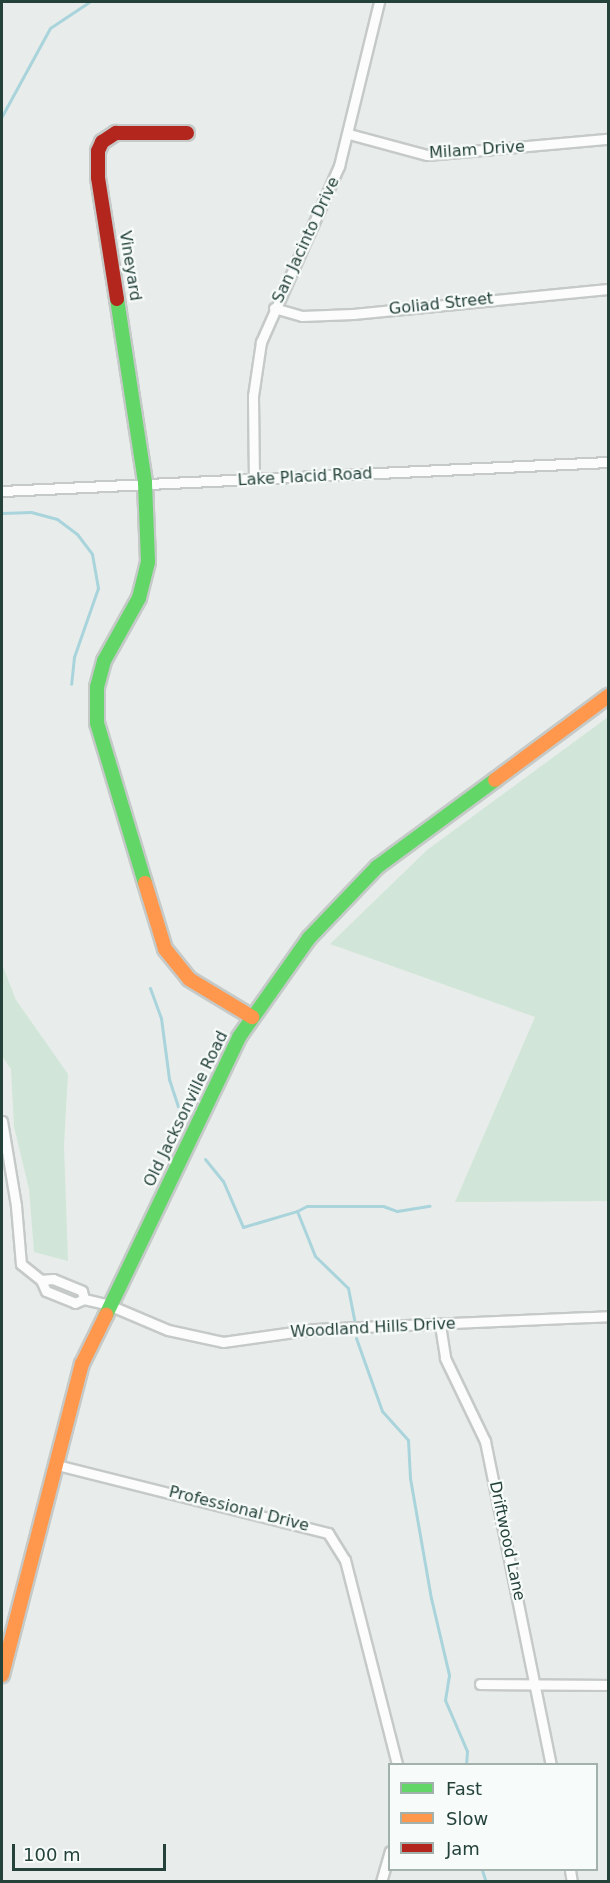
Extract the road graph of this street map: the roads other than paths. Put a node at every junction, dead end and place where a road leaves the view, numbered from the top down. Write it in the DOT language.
graph roads {
  1 [pos="379,2"];
  2 [pos="187,133"];
  3 [pos="349,134"];
  4 [pos="609,139"];
  5 [pos="609,289"];
  6 [pos="274,308"];
  7 [pos="609,462"];
  8 [pos="254,480"];
  9 [pos="146,483"];
  10 [pos="2,491"];
  11 [pos="609,696"];
  12 [pos="252,1017"];
  13 [pos="2,1121"];
  14 [pos="41,1280"];
  15 [pos="84,1299"];
  16 [pos="109,1305"];
  17 [pos="609,1316"];
  18 [pos="440,1324"];
  19 [pos="53,1464"];
  20 [pos="2,1675"];
  21 [pos="480,1684"];
  22 [pos="609,1685"];
  23 [pos="537,1686"];
  24 [pos="397,1763"];
  25 [pos="551,1763"];
  26 [pos="388,1858"];
  27 [pos="381,1881"];
  1 -- 3 [label="street, San Jacinto Drive"];
  2 -- 9 [label="main road, Vineyard"];
  3 -- 4 [label="street, Milam Drive"];
  3 -- 6 [label="street, San Jacinto Drive"];
  5 -- 6 [label="street, Goliad Street"];
  6 -- 8 [label="street, San Jacinto Drive"];
  7 -- 8 [label="street, Lake Placid Road"];
  8 -- 9 [label="street, Lake Placid Road"];
  9 -- 10 [label="street, Lake Placid Road"];
  9 -- 12 [label="main road"];
  11 -- 12 [label="main road, Old Jacksonville Road"];
  12 -- 16 [label="main road, Old Jacksonville Road"];
  13 -- 14 [label="street, Woodland Hills Drive"];
  14 -- 15 [label="street"];
  14 -- 15 [label="street, Woodland Hills Drive"];
  15 -- 16 [label="street, Woodland Hills Drive"];
  16 -- 18 [label="street, Woodland Hills Drive"];
  16 -- 19 [label="main road, Old Jacksonville Road"];
  17 -- 18 [label="street, Woodland Hills Drive"];
  18 -- 23 [label="street, Driftwood Lane"];
  19 -- 20 [label="main road, Old Jacksonville Road"];
  19 -- 24 [label="street, Professional Drive"];
  21 -- 23 [label="street"];
  22 -- 23 [label="street"];
  23 -- 25 [label="street, Driftwood Lane"];
  26 -- 27 [label="street"];
}
